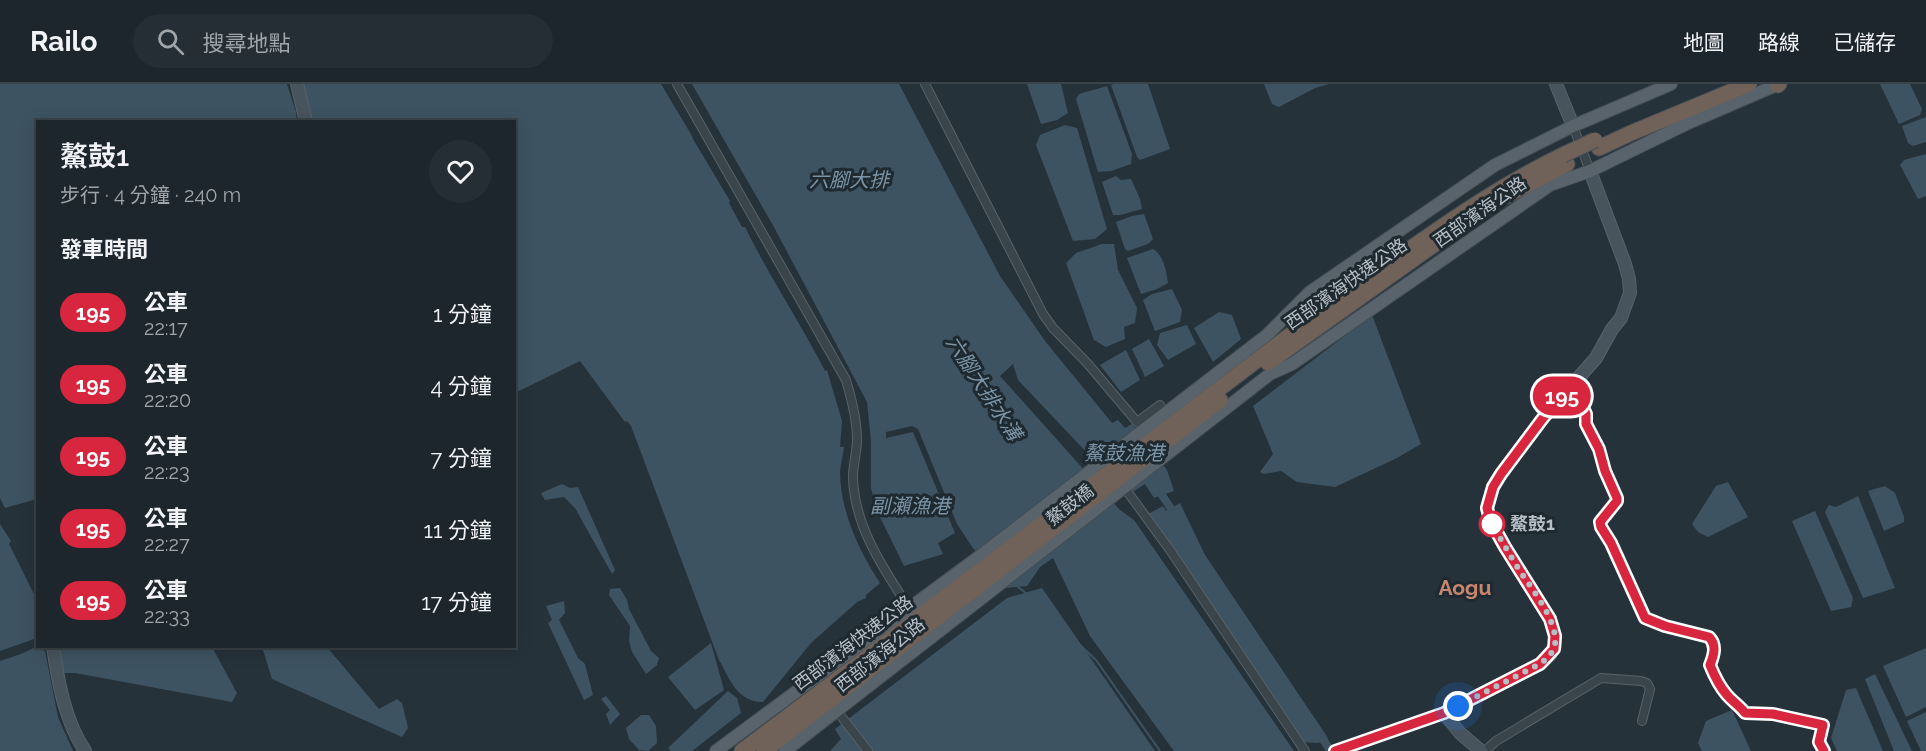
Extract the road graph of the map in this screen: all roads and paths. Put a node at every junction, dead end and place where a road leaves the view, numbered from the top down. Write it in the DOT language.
graph roads {
  1 [pos="297,84"];
  2 [pos="677,84"];
  3 [pos="925,84"];
  4 [pos="1556,84"];
  5 [pos="1671,84"];
  6 [pos="1723,84"];
  7 [pos="1749,84"];
  8 [pos="1779,84"];
  9 [pos="306,120"];
  10 [pos="1573,126"];
  11 [pos="1597,144"];
  12 [pos="1590,171"];
  13 [pos="1572,385"];
  14 [pos="1160,405"];
  15 [pos="1155,444"];
  16 [pos="1124,487"];
  17 [pos="989,572"];
  18 [pos="909,608"];
  19 [pos="53,648"];
  20 [pos="837,711"];
  21 [pos="1444,713"];
  22 [pos="1642,721"];
  23 [pos="85,751"];
  24 [pos="716,751"];
  25 [pos="742,751"];
  26 [pos="764,751"];
  27 [pos="785,751"];
  28 [pos="868,751"];
  29 [pos="1305,751"];
  30 [pos="1335,751"];
  31 [pos="1483,751"];
  32 [pos="1824,751"];
  1 -- 9 [label="street"];
  2 -- 18 [label="street"];
  3 -- 14 [label="street"];
  4 -- 10 [label="street"];
  5 -- 10 [label="main road, 西部濱海公路"];
  6 -- 11 [label="highway"];
  7 -- 11 [label="highway"];
  8 -- 12 [label="main road, 西部濱海公路"];
  10 -- 12 [label="street"];
  10 -- 15 [label="main road, 西部濱海公路"];
  11 -- 15 [label="highway, 西部濱海快速公路, bridge"];
  12 -- 13 [label="street"];
  12 -- 15 [label="main road, 西部濱海公路"];
  13 -- 21 [label="street"];
  13 -- 32 [label="street"];
  15 -- 16 [label="main road, 鰲鼓橋"];
  15 -- 17 [label="highway, 鰲鼓橋"];
  16 -- 17 [label="main road, 鰲鼓橋"];
  16 -- 29 [label="street"];
  17 -- 18 [label="main road, 西部濱海公路"];
  17 -- 20 [label="main road, 西部濱海公路"];
  17 -- 25 [label="highway, 西部濱海快速公路"];
  17 -- 26 [label="highway, 西部濱海快速公路"];
  18 -- 24 [label="main road, 西部濱海公路"];
  19 -- 23 [label="street"];
  20 -- 27 [label="main road, 西部濱海公路"];
  20 -- 28 [label="street"];
  21 -- 30 [label="street"];
  21 -- 31 [label="street"];
  22 -- 31 [label="street"];
}
